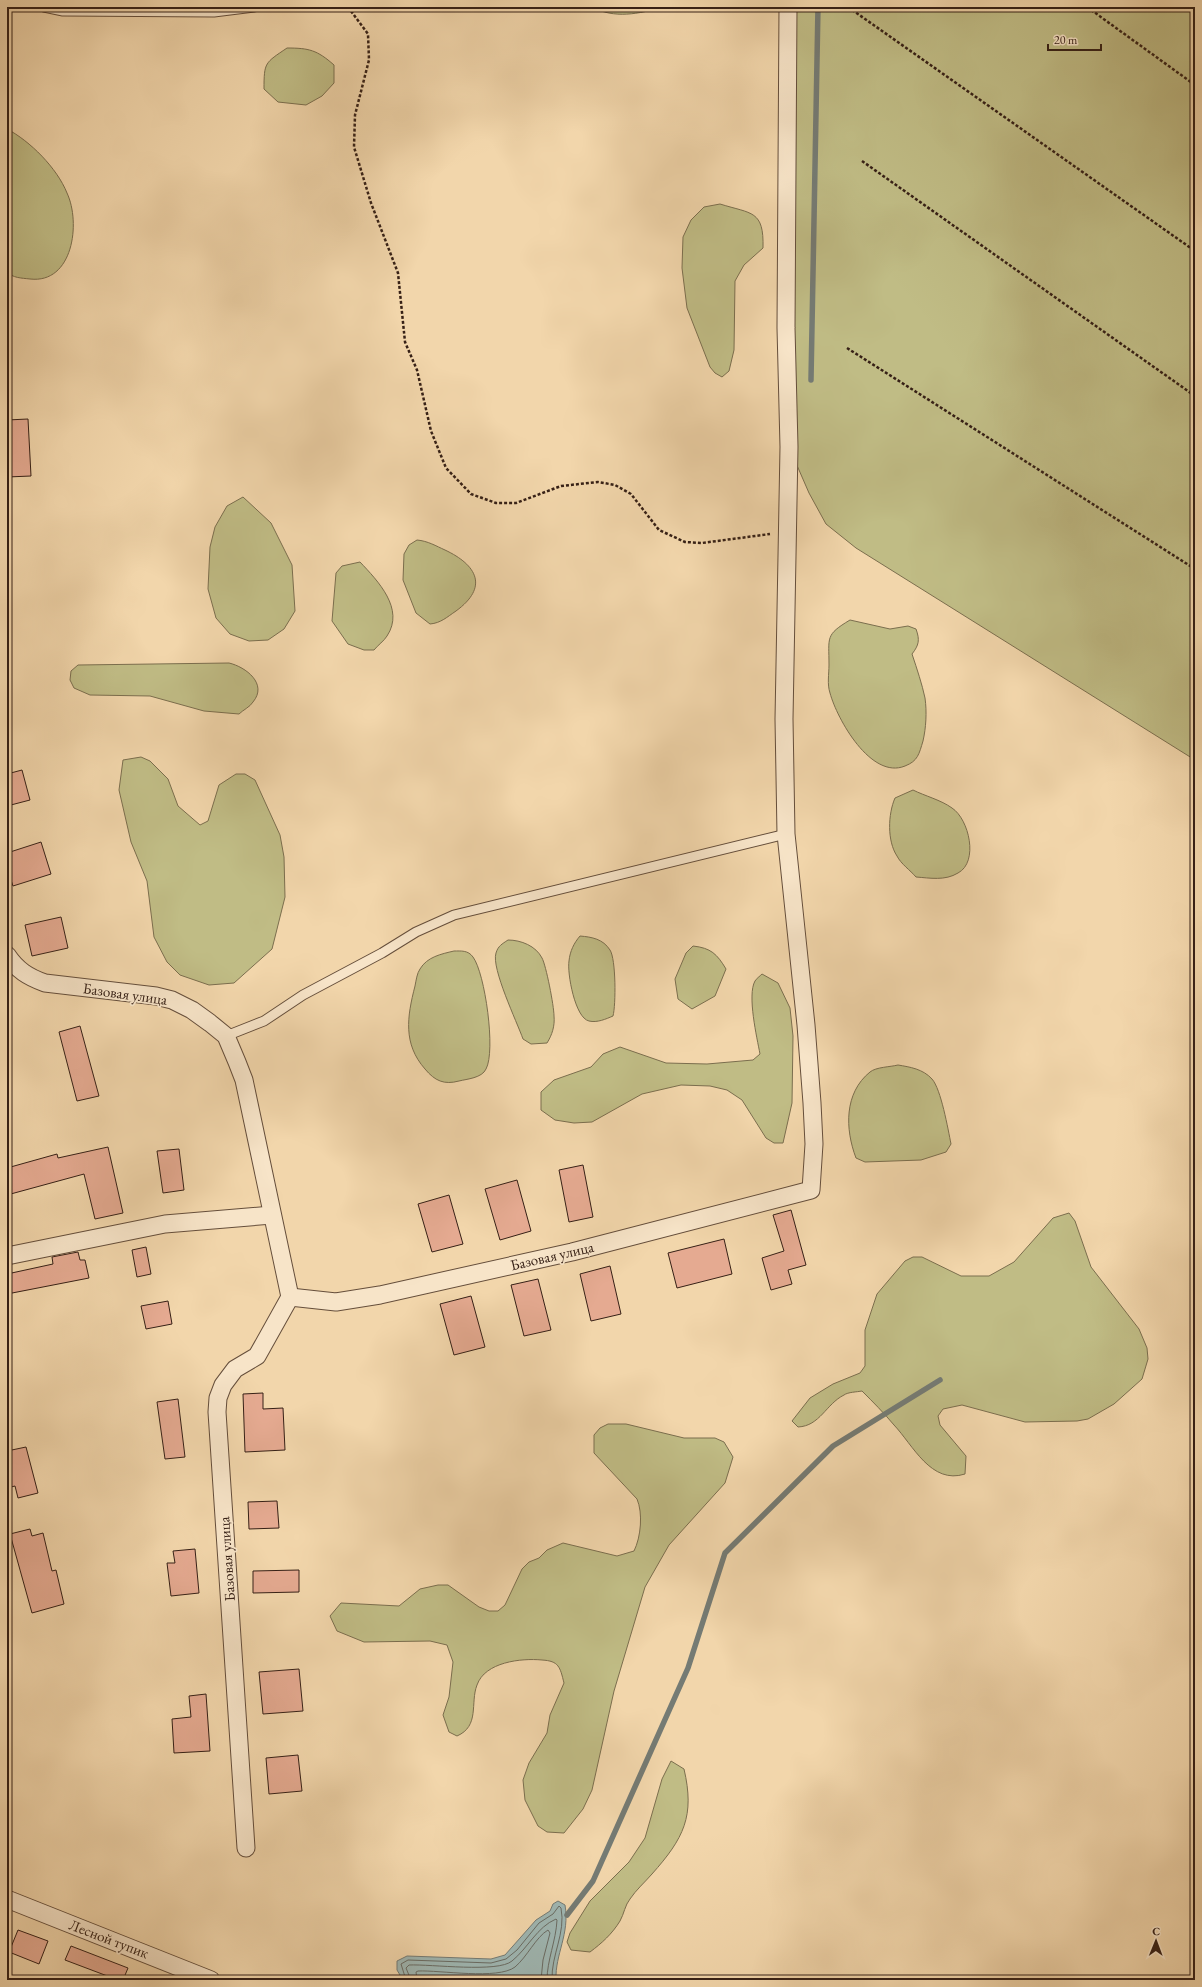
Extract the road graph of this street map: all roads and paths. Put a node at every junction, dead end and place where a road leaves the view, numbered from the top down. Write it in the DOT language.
graph roads {
  1 [pos="44,7"];
  2 [pos="254,7"];
  3 [pos="348,7"];
  4 [pos="788,7"];
  5 [pos="848,7"];
  6 [pos="1087,7"];
  7 [pos="1195,85"];
  8 [pos="862,161"];
  9 [pos="1195,251"];
  10 [pos="847,348"];
  11 [pos="1195,396"];
  12 [pos="787,532"];
  13 [pos="1195,569"];
  14 [pos="786,834"];
  15 [pos="7,955"];
  16 [pos="226,1036"];
  17 [pos="272,1216"];
  18 [pos="7,1256"];
  19 [pos="290,1297"];
  20 [pos="246,1848"];
  21 [pos="7,1899"];
  22 [pos="211,1980"];
  1 -- 2 [label="lane"];
  3 -- 12 [label="path"];
  4 -- 12 [label="street"];
  5 -- 9 [label="path"];
  6 -- 7 [label="path"];
  8 -- 11 [label="path"];
  10 -- 13 [label="path"];
  12 -- 14 [label="street"];
  14 -- 16 [label="lane"];
  14 -- 19 [label="street, Базовая улица"];
  15 -- 16 [label="street, Базовая улица"];
  16 -- 17 [label="street"];
  17 -- 18 [label="street"];
  17 -- 19 [label="street"];
  19 -- 20 [label="street, Базовая улица"];
  21 -- 22 [label="street, Лесной тупик"];
}
